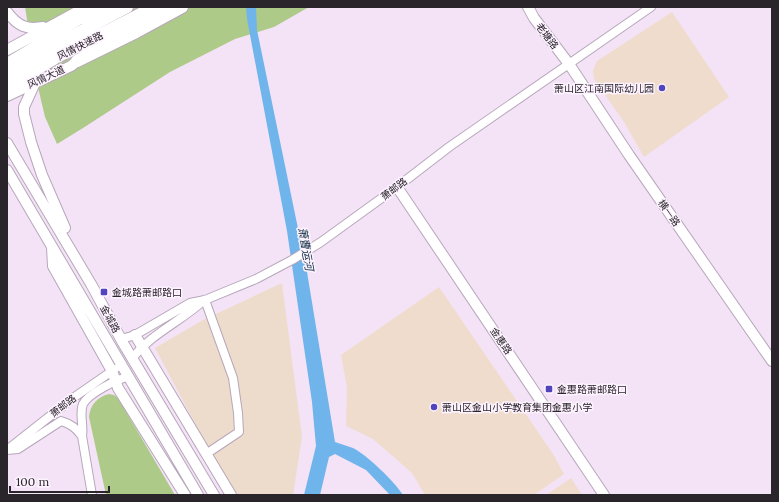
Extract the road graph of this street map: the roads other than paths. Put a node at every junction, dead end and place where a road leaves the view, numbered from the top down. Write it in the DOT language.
graph roads {
  1 [pos="100,7"];
  2 [pos="112,7"];
  3 [pos="127,7"];
  4 [pos="154,7"];
  5 [pos="166,7"];
  6 [pos="182,7"];
  7 [pos="528,7"];
  8 [pos="651,7"];
  9 [pos="7,12"];
  10 [pos="84,13"];
  11 [pos="49,27"];
  12 [pos="7,50"];
  13 [pos="77,61"];
  14 [pos="7,63"];
  15 [pos="569,64"];
  16 [pos="7,73"];
  17 [pos="35,83"];
  18 [pos="7,87"];
  19 [pos="7,96"];
  20 [pos="7,143"];
  21 [pos="7,170"];
  22 [pos="7,178"];
  23 [pos="16,185"];
  24 [pos="397,187"];
  25 [pos="52,245"];
  26 [pos="91,284"];
  27 [pos="205,300"];
  28 [pos="135,335"];
  29 [pos="119,337"];
  30 [pos="142,347"];
  31 [pos="132,359"];
  32 [pos="772,361"];
  33 [pos="122,364"];
  34 [pos="113,376"];
  35 [pos="129,377"];
  36 [pos="82,436"];
  37 [pos="7,450"];
  38 [pos="206,454"];
  39 [pos="221,477"];
  40 [pos="92,495"];
  41 [pos="185,495"];
  42 [pos="198,495"];
  43 [pos="214,495"];
  44 [pos="225,495"];
  45 [pos="231,495"];
  46 [pos="604,495"];
  1 -- 10 [label="highway"];
  2 -- 10 [label="main road"];
  3 -- 16 [label="highway, 风情快速路"];
  4 -- 18 [label="highway, 风情快速路"];
  5 -- 13 [label="main road, 风情大道"];
  6 -- 13 [label="highway"];
  7 -- 15 [label="main road, 老塘路"];
  8 -- 15 [label="street, 萧邮路"];
  9 -- 11 [label="main road"];
  10 -- 11 [label="main road"];
  10 -- 14 [label="main road"];
  11 -- 12 [label="main road"];
  13 -- 17 [label="main road, 风情大道"];
  15 -- 24 [label="street, 萧邮路"];
  15 -- 32 [label="main road, 横一路"];
  17 -- 19 [label="main road, 风情大道"];
  17 -- 26 [label="main road"];
  20 -- 26 [label="main road, 金城路"];
  21 -- 23 [label="main road, 金城路"];
  22 -- 23 [label="main road"];
  23 -- 25 [label="main road, 金城路"];
  24 -- 27 [label="street, 萧邮路"];
  24 -- 46 [label="main road, 金惠路"];
  25 -- 33 [label="main road, 金城路"];
  25 -- 34 [label="main road"];
  26 -- 29 [label="main road, 金城路"];
  27 -- 28 [label="street, 萧邮路"];
  27 -- 30 [label="street"];
  27 -- 38 [label="street"];
  28 -- 29 [label="street, 萧邮路"];
  28 -- 30 [label="main road, 金城路"];
  29 -- 31 [label="main road, 金城路"];
  30 -- 31 [label="street"];
  30 -- 38 [label="main road, 金城路"];
  31 -- 43 [label="main road, 金城路"];
  33 -- 34 [label="street, 萧邮路"];
  33 -- 35 [label="main road, 金城路"];
  34 -- 35 [label="street"];
  34 -- 36 [label="street"];
  34 -- 37 [label="street, 萧邮路"];
  34 -- 41 [label="main road"];
  35 -- 42 [label="main road, 金城路"];
  36 -- 37 [label="street"];
  36 -- 40 [label="street"];
  38 -- 39 [label="main road, 金城路"];
  39 -- 44 [label="main road"];
  39 -- 45 [label="main road, 金城路"];
}
